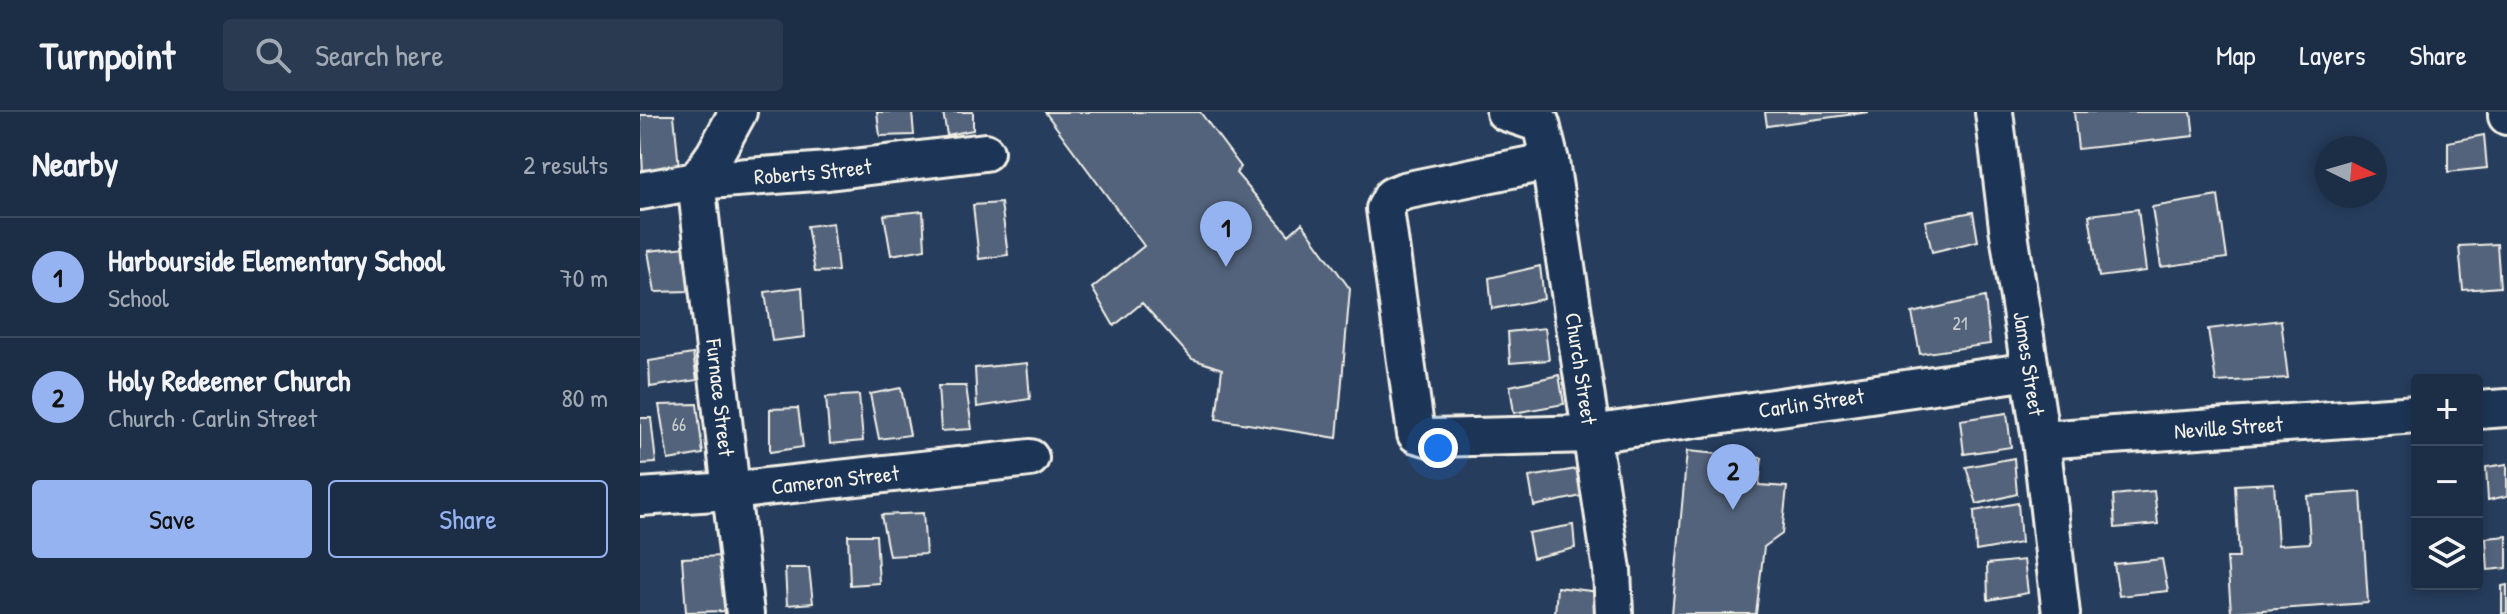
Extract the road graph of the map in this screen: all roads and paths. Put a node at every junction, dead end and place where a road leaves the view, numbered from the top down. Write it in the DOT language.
graph roads {
  1 [pos="738,112"];
  2 [pos="1505,112"];
  3 [pos="1994,112"];
  4 [pos="985,152"];
  5 [pos="1550,161"];
  6 [pos="696,181"];
  7 [pos="640,191"];
  8 [pos="2031,371"];
  9 [pos="2507,408"];
  10 [pos="2483,410"];
  11 [pos="2411,414"];
  12 [pos="1591,434"];
  13 [pos="2041,440"];
  14 [pos="1030,458"];
  15 [pos="730,491"];
  16 [pos="640,497"];
  17 [pos="745,614"];
  18 [pos="1614,614"];
  19 [pos="2061,614"];
  1 -- 6 [label="street"];
  2 -- 5 [label="street, Church Street"];
  3 -- 8 [label="street, James Street"];
  4 -- 6 [label="street, Roberts Street"];
  5 -- 12 [label="street, Church Street"];
  5 -- 12 [label="street, Carlin Street"];
  6 -- 7 [label="street, Roberts Street"];
  6 -- 15 [label="street, Furnace Street"];
  8 -- 12 [label="street, Carlin Street"];
  8 -- 13 [label="street, James Street"];
  9 -- 10 [label="street"];
  11 -- 13 [label="street, Neville Street"];
  12 -- 18 [label="street, Church Street"];
  13 -- 19 [label="street, James Street"];
  14 -- 15 [label="street, Cameron Street"];
  15 -- 16 [label="street, Cameron Street"];
  15 -- 17 [label="street, Furnace Street"];
}
